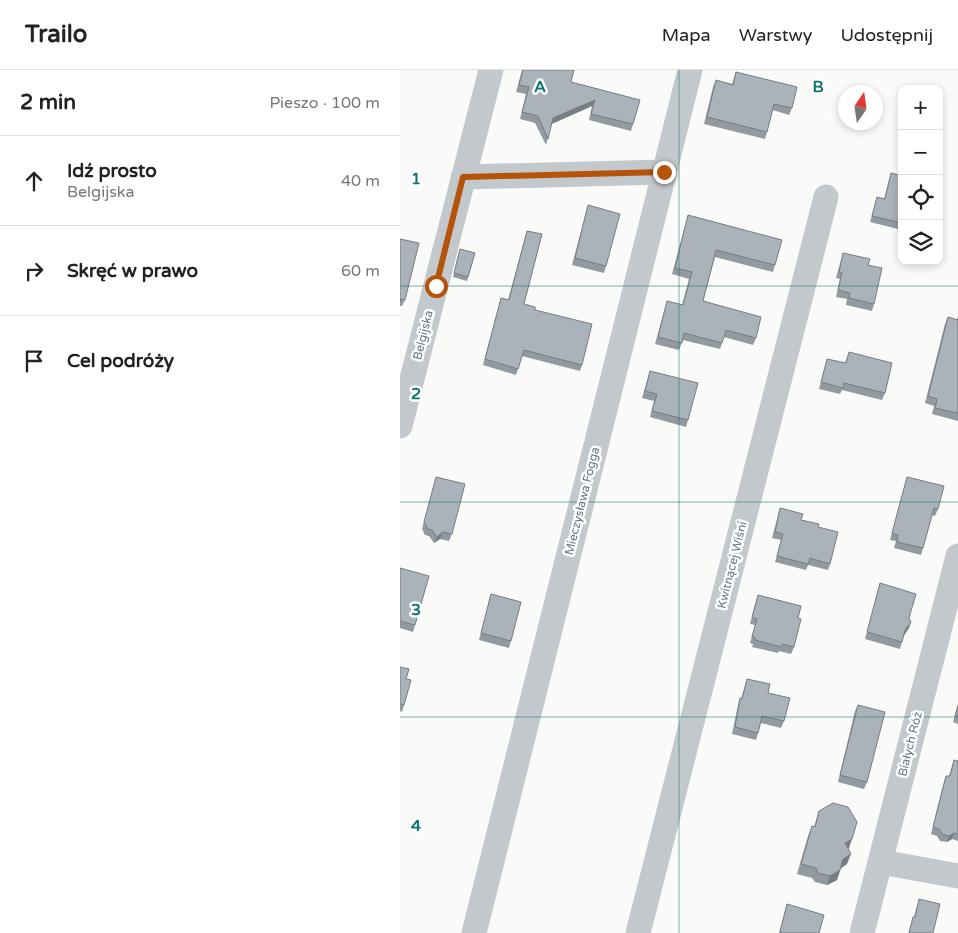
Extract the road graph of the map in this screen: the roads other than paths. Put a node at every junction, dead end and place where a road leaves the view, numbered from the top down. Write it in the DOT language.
graph roads {
  1 [pos="491,70"];
  2 [pos="690,70"];
  3 [pos="664,172"];
  4 [pos="463,177"];
  5 [pos="826,197"];
  6 [pos="400,426"];
  7 [pos="958,556"];
  8 [pos="881,862"];
  9 [pos="958,876"];
  10 [pos="474,933"];
  11 [pos="638,933"];
  12 [pos="862,933"];
  1 -- 4 [label="street, Belgijska"];
  2 -- 3 [label="street, Mieczysława Fogga"];
  3 -- 4 [label="street"];
  3 -- 10 [label="street, Mieczysława Fogga"];
  4 -- 6 [label="street, Belgijska"];
  5 -- 11 [label="street, Kwitnącej Wiśni"];
  7 -- 8 [label="street, Białych Róż"];
  8 -- 9 [label="street"];
  8 -- 12 [label="street, Białych Róż"];
}
